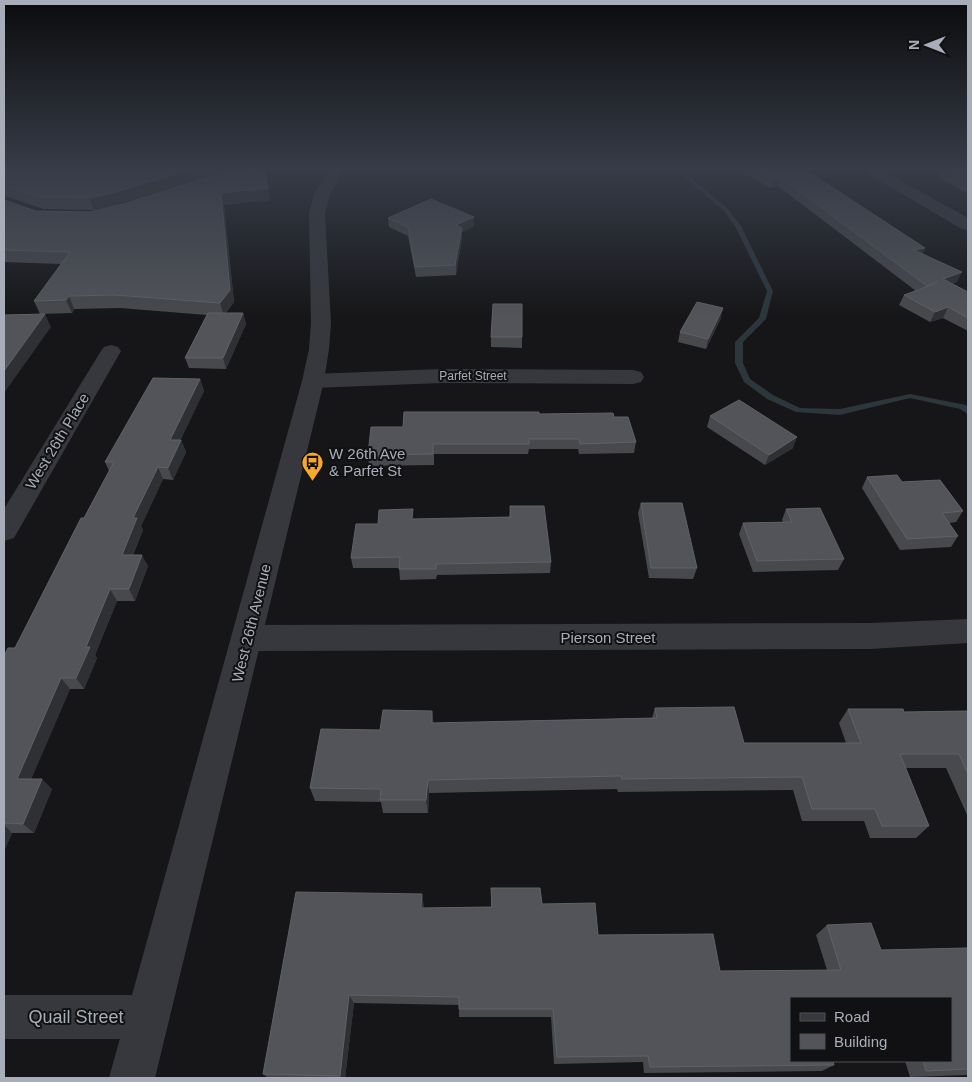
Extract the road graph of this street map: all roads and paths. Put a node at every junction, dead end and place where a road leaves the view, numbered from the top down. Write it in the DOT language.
graph roads {
  1 [pos="317,217"];
  2 [pos="955,217"];
  3 [pos="968,225"];
  4 [pos="111,351"];
  5 [pos="633,377"];
  6 [pos="313,381"];
  7 [pos="4,531"];
  8 [pos="968,631"];
  9 [pos="247,638"];
  10 [pos="4,1017"];
  11 [pos="148,1017"];
  12 [pos="132,1078"];
  1 -- 6 [label="street, West 26th Avenue"];
  2 -- 3 [label="street"];
  4 -- 7 [label="street, West 26th Place"];
  5 -- 6 [label="street, Parfet Street"];
  6 -- 9 [label="street, West 26th Avenue"];
  8 -- 9 [label="street, Pierson Street"];
  9 -- 11 [label="street, West 26th Avenue"];
  10 -- 11 [label="street, Quail Street"];
  11 -- 12 [label="street, West 26th Avenue"];
}
